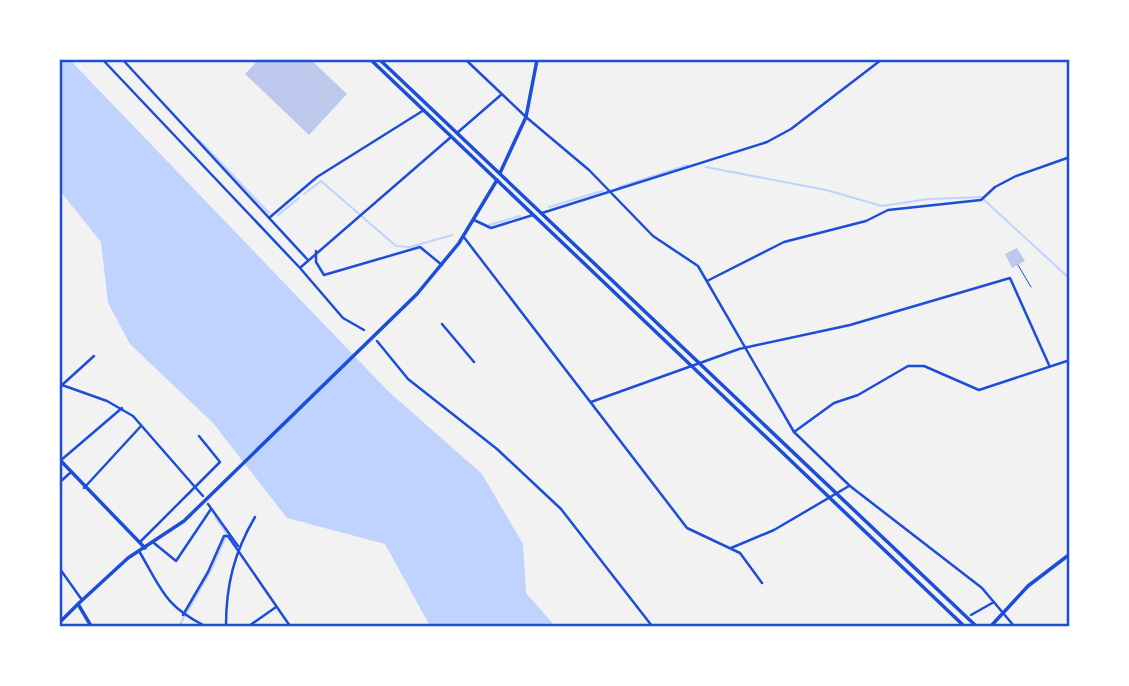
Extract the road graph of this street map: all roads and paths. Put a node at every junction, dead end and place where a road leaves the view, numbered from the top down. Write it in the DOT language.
graph roads {
  1 [pos="103,60"];
  2 [pos="123,60"];
  3 [pos="370,60"];
  4 [pos="380,60"];
  5 [pos="467,60"];
  6 [pos="537,60"];
  7 [pos="881,60"];
  8 [pos="502,94"];
  9 [pos="424,110"];
  10 [pos="526,117"];
  11 [pos="457,133"];
  12 [pos="452,137"];
  13 [pos="1069,157"];
  14 [pos="500,173"];
  15 [pos="497,180"];
  16 [pos="299,192"];
  17 [pos="613,193"];
  18 [pos="303,197"];
  19 [pos="542,212"];
  20 [pos="533,215"];
  21 [pos="269,218"];
  22 [pos="473,222"];
  23 [pos="463,235"];
  24 [pos="316,251"];
  25 [pos="307,259"];
  26 [pos="442,265"];
  27 [pos="1018,265"];
  28 [pos="300,268"];
  29 [pos="1021,270"];
  30 [pos="1010,278"];
  31 [pos="708,281"];
  32 [pos="1031,287"];
  33 [pos="443,324"];
  34 [pos="364,330"];
  35 [pos="377,341"];
  36 [pos="744,349"];
  37 [pos="94,356"];
  38 [pos="1069,360"];
  39 [pos="474,362"];
  40 [pos="700,363"];
  41 [pos="692,365"];
  42 [pos="1049,365"];
  43 [pos="61,386"];
  44 [pos="591,402"];
  45 [pos="122,408"];
  46 [pos="142,425"];
  47 [pos="794,432"];
  48 [pos="199,436"];
  49 [pos="60,460"];
  50 [pos="70,473"];
  51 [pos="60,482"];
  52 [pos="850,486"];
  53 [pos="84,488"];
  54 [pos="195,488"];
  55 [pos="837,494"];
  56 [pos="203,496"];
  57 [pos="830,497"];
  58 [pos="208,504"];
  59 [pos="211,509"];
  60 [pos="255,517"];
  61 [pos="229,535"];
  62 [pos="139,542"];
  63 [pos="154,542"];
  64 [pos="145,548"];
  65 [pos="238,548"];
  66 [pos="732,548"];
  67 [pos="139,551"];
  68 [pos="1069,554"];
  69 [pos="60,569"];
  70 [pos="762,583"];
  71 [pos="80,602"];
  72 [pos="994,602"];
  73 [pos="276,607"];
  74 [pos="1002,612"];
  75 [pos="183,615"];
  76 [pos="971,615"];
  77 [pos="60,622"];
  78 [pos="91,626"];
  79 [pos="205,626"];
  80 [pos="226,626"];
  81 [pos="249,626"];
  82 [pos="290,626"];
  83 [pos="652,626"];
  84 [pos="964,626"];
  85 [pos="976,626"];
  86 [pos="991,626"];
  87 [pos="1014,626"];
  1 -- 28 [label="street"];
  2 -- 21 [label="street"];
  3 -- 9 [label="main road"];
  4 -- 11 [label="main road"];
  5 -- 8 [label="street"];
  6 -- 10 [label="main road"];
  7 -- 17 [label="street"];
  8 -- 10 [label="street"];
  8 -- 11 [label="street"];
  9 -- 12 [label="main road"];
  9 -- 16 [label="street"];
  10 -- 14 [label="main road"];
  10 -- 17 [label="street"];
  11 -- 14 [label="main road"];
  12 -- 15 [label="main road"];
  12 -- 24 [label="street"];
  13 -- 31 [label="street"];
  14 -- 15 [label="main road"];
  14 -- 19 [label="main road"];
  15 -- 20 [label="main road"];
  15 -- 22 [label="main road"];
  16 -- 18 [label="street"];
  16 -- 21 [label="street"];
  17 -- 19 [label="street"];
  17 -- 31 [label="street"];
  19 -- 40 [label="main road"];
  20 -- 22 [label="street"];
  20 -- 41 [label="main road"];
  21 -- 25 [label="street"];
  22 -- 23 [label="main road"];
  23 -- 26 [label="main road"];
  23 -- 44 [label="street"];
  24 -- 25 [label="street"];
  24 -- 26 [label="street"];
  25 -- 28 [label="street"];
  26 -- 63 [label="main road"];
  27 -- 29 [label="path"];
  28 -- 34 [label="street"];
  29 -- 30 [label="path"];
  29 -- 32 [label="path"];
  30 -- 36 [label="street"];
  30 -- 42 [label="street"];
  31 -- 36 [label="street"];
  33 -- 39 [label="street"];
  35 -- 83 [label="street"];
  36 -- 40 [label="street"];
  36 -- 47 [label="street"];
  37 -- 43 [label="street"];
  38 -- 42 [label="street"];
  40 -- 41 [label="street"];
  40 -- 55 [label="main road"];
  41 -- 44 [label="street"];
  41 -- 57 [label="main road"];
  42 -- 47 [label="street"];
  43 -- 45 [label="street"];
  44 -- 66 [label="street"];
  45 -- 46 [label="street"];
  45 -- 49 [label="street"];
  46 -- 53 [label="street"];
  46 -- 54 [label="street"];
  47 -- 52 [label="street"];
  48 -- 54 [label="street"];
  49 -- 50 [label="main road"];
  50 -- 51 [label="street"];
  50 -- 53 [label="main road"];
  52 -- 55 [label="street"];
  52 -- 72 [label="street"];
  53 -- 62 [label="main road"];
  54 -- 56 [label="street"];
  54 -- 62 [label="street"];
  55 -- 57 [label="street"];
  55 -- 85 [label="main road"];
  57 -- 66 [label="street"];
  57 -- 84 [label="main road"];
  58 -- 59 [label="street"];
  59 -- 61 [label="street"];
  59 -- 63 [label="street"];
  60 -- 65 [label="street"];
  61 -- 65 [label="street"];
  61 -- 75 [label="street"];
  62 -- 64 [label="main road"];
  63 -- 64 [label="main road"];
  64 -- 67 [label="main road"];
  65 -- 73 [label="street"];
  65 -- 80 [label="street"];
  66 -- 70 [label="street"];
  67 -- 71 [label="main road"];
  67 -- 75 [label="street"];
  68 -- 74 [label="main road"];
  69 -- 71 [label="street"];
  71 -- 77 [label="main road"];
  71 -- 78 [label="main road"];
  72 -- 74 [label="street"];
  72 -- 76 [label="street"];
  73 -- 81 [label="street"];
  73 -- 82 [label="street"];
  74 -- 86 [label="main road"];
  74 -- 87 [label="street"];
  75 -- 79 [label="street"];
}
